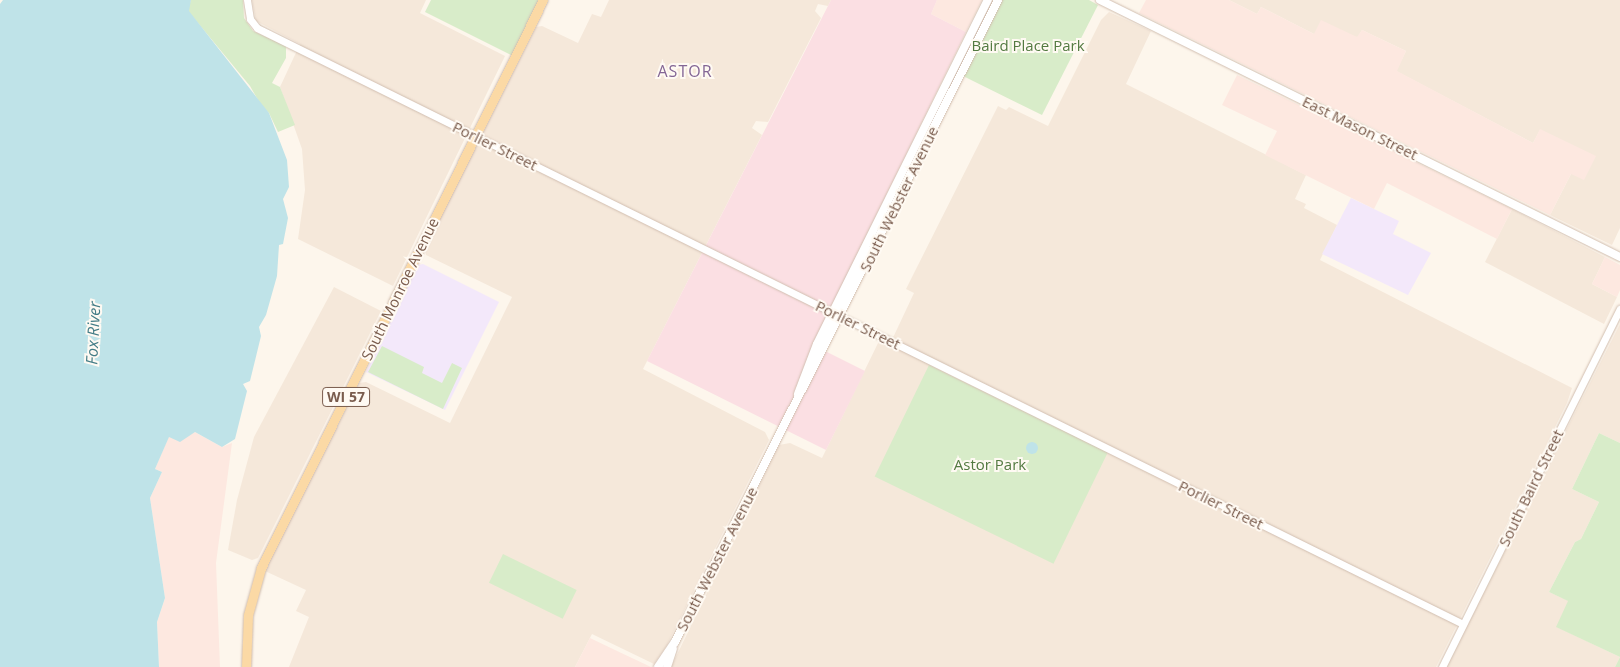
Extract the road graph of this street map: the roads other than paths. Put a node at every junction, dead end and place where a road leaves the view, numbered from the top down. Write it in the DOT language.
graph roads {
  1 [pos="247,0"];
  2 [pos="543,0"];
  3 [pos="988,0"];
  4 [pos="998,0"];
  5 [pos="1103,1"];
  6 [pos="476,136"];
  7 [pos="1620,257"];
  8 [pos="1620,309"];
  9 [pos="836,314"];
  10 [pos="1464,624"];
  11 [pos="675,642"];
  12 [pos="246,667"];
  13 [pos="658,667"];
  14 [pos="667,667"];
  15 [pos="1442,667"];
  1 -- 6 [label="street, Porlier Street"];
  2 -- 6 [label="main road, South Monroe Avenue / WI 57"];
  3 -- 9 [label="main road, South Webster Avenue"];
  4 -- 9 [label="main road, South Webster Avenue"];
  5 -- 7 [label="main road, East Mason Street"];
  6 -- 9 [label="street, Porlier Street"];
  6 -- 12 [label="main road, South Monroe Avenue / WI 57"];
  8 -- 10 [label="street, South Baird Street"];
  9 -- 10 [label="street, Porlier Street"];
  9 -- 11 [label="main road, South Webster Avenue"];
  10 -- 15 [label="street, South Baird Street"];
  11 -- 13 [label="main road, South Webster Avenue"];
  11 -- 14 [label="main road, South Webster Avenue"];
}
